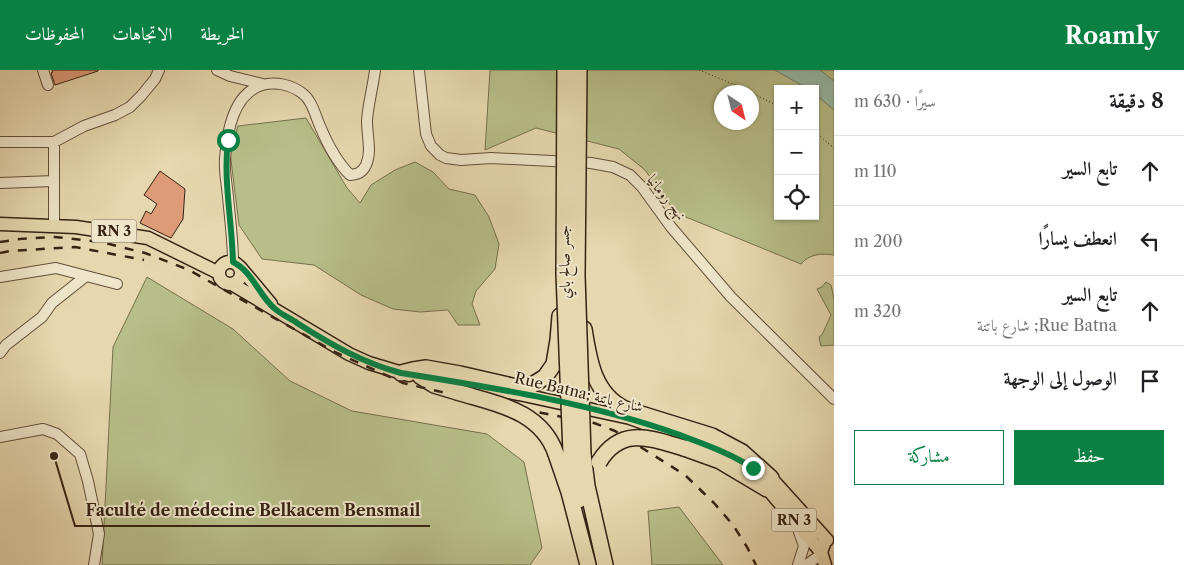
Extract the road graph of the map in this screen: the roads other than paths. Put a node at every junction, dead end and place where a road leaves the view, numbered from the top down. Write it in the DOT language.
graph roads {
  1 [pos="43,70"];
  2 [pos="159,70"];
  3 [pos="217,70"];
  4 [pos="375,70"];
  5 [pos="419,70"];
  6 [pos="564,70"];
  7 [pos="579,70"];
  8 [pos="48,84"];
  9 [pos="264,85"];
  10 [pos="0,142"];
  11 [pos="54,142"];
  12 [pos="54,181"];
  13 [pos="0,183"];
  14 [pos="0,224"];
  15 [pos="54,226"];
  16 [pos="237,265"];
  17 [pos="219,273"];
  18 [pos="570,275"];
  19 [pos="86,276"];
  20 [pos="0,277"];
  21 [pos="117,284"];
  22 [pos="232,284"];
  23 [pos="274,308"];
  24 [pos="0,353"];
  25 [pos="401,373"];
  26 [pos="420,376"];
  27 [pos="834,399"];
  28 [pos="0,436"];
  29 [pos="577,454"];
  30 [pos="769,484"];
  31 [pos="796,523"];
  32 [pos="827,547"];
  33 [pos="834,564"];
  34 [pos="94,565"];
  35 [pos="589,565"];
  36 [pos="605,565"];
  37 [pos="798,565"];
  38 [pos="806,565"];
  1 -- 8 [label="street"];
  2 -- 11 [label="street"];
  3 -- 9 [label="street"];
  4 -- 9 [label="street"];
  5 -- 27 [label="street, نهج رومانيا"];
  6 -- 18 [label="highway, جسر صالح باي, bridge"];
  7 -- 18 [label="highway, bridge"];
  9 -- 16 [label="street"];
  10 -- 11 [label="street"];
  11 -- 12 [label="street"];
  12 -- 13 [label="street"];
  12 -- 15 [label="street"];
  14 -- 15 [label="main road, RN 3"];
  15 -- 17 [label="main road, RN 3"];
  16 -- 17 [label="main road"];
  16 -- 22 [label="main road"];
  16 -- 23 [label="main road, RN 3"];
  17 -- 22 [label="main road"];
  18 -- 25 [label="highway, bridge"];
  18 -- 29 [label="highway, جسر صالح باي, bridge"];
  18 -- 30 [label="highway, RN 3, bridge"];
  19 -- 20 [label="street"];
  19 -- 21 [label="street"];
  19 -- 24 [label="street"];
  22 -- 23 [label="main road, RN 3"];
  23 -- 25 [label="main road, RN 3"];
  25 -- 26 [label="main road, RN 3"];
  26 -- 30 [label="main road, Rue Batna; شارع باتنة / RN 3"];
  26 -- 35 [label="highway, bridge"];
  28 -- 34 [label="street"];
  29 -- 35 [label="highway"];
  29 -- 36 [label="highway"];
  30 -- 31 [label="main road, Rue Batna; شارع باتنة / RN 3"];
  30 -- 32 [label="main road, Rue Batna; شارع باتنة / RN 3"];
  30 -- 36 [label="highway, RN 3, bridge"];
  31 -- 32 [label="main road, Rue Batna; شارع باتنة / RN 3"];
  31 -- 37 [label="street"];
  32 -- 33 [label="main road"];
  32 -- 38 [label="street"];
}
